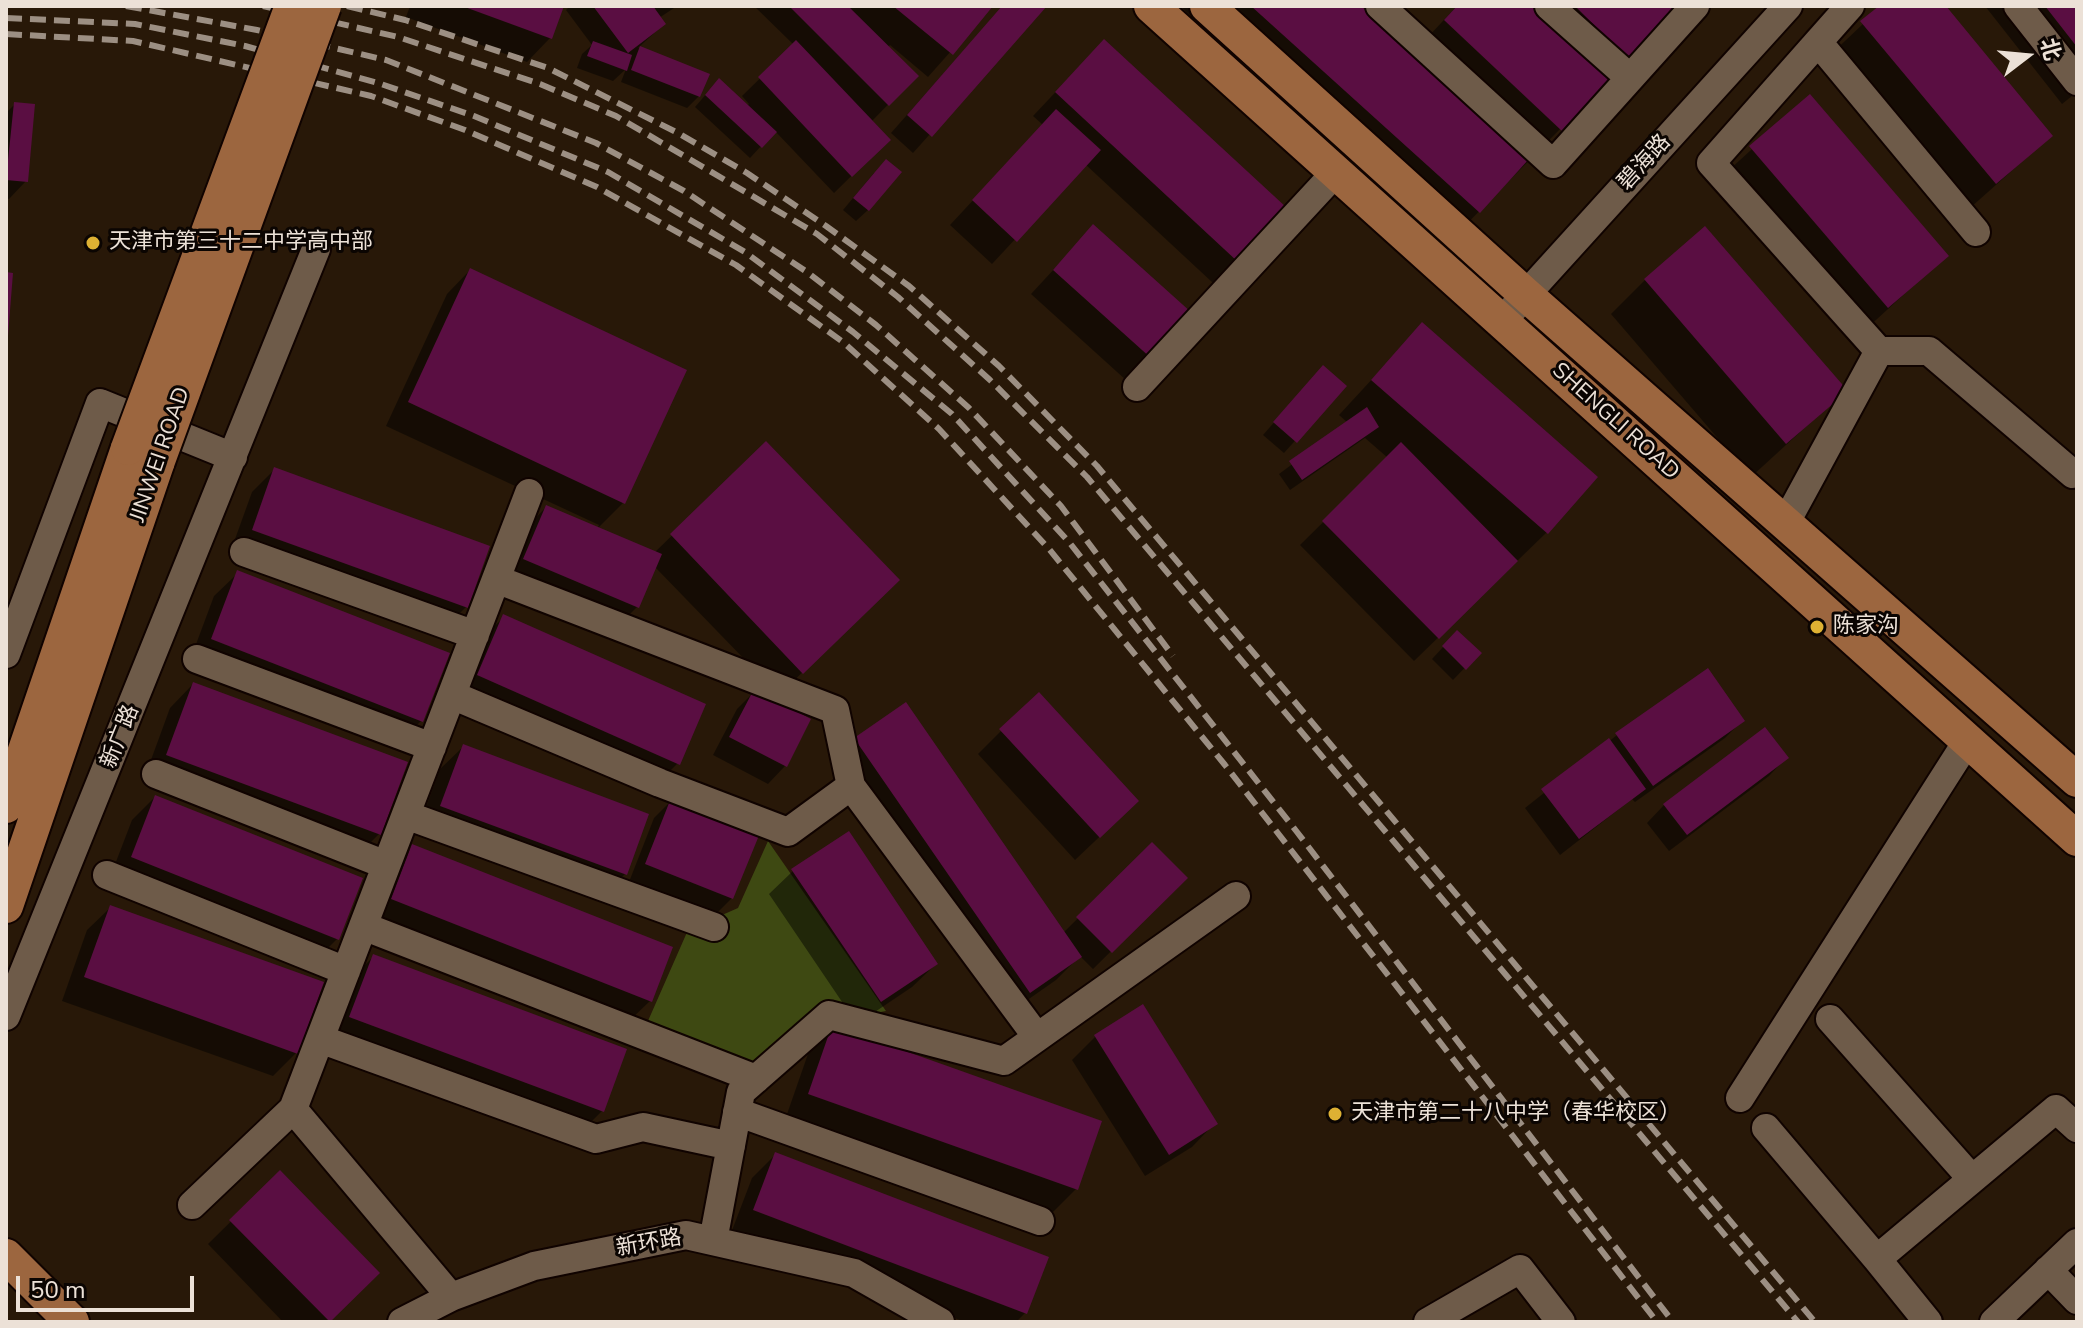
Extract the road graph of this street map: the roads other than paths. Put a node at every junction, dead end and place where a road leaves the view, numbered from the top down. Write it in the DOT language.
graph roads {
  1 [pos="292,6"];
  2 [pos="324,6"];
  3 [pos="1151,6"];
  4 [pos="1207,6"];
  5 [pos="1549,6"];
  6 [pos="1695,6"];
  7 [pos="1788,6"];
  8 [pos="1850,6"];
  9 [pos="2018,6"];
  10 [pos="1398,12"];
  11 [pos="1818,42"];
  12 [pos="1630,78"];
  13 [pos="2077,81"];
  14 [pos="1337,171"];
  15 [pos="1976,232"];
  16 [pos="316,249"];
  17 [pos="1525,294"];
  18 [pos="1502,321"];
  19 [pos="1879,351"];
  20 [pos="1137,387"];
  21 [pos="143,455"];
  22 [pos="233,457"];
  23 [pos="2077,473"];
  24 [pos="529,493"];
  25 [pos="1786,522"];
  26 [pos="244,552"];
  27 [pos="496,579"];
  28 [pos="475,635"];
  29 [pos="6,654"];
  30 [pos="197,659"];
  31 [pos="452,695"];
  32 [pos="1968,740"];
  33 [pos="432,747"];
  34 [pos="156,774"];
  35 [pos="2077,780"];
  36 [pos="851,786"];
  37 [pos="6,806"];
  38 [pos="406,815"];
  39 [pos="2077,839"];
  40 [pos="386,865"];
  41 [pos="107,875"];
  42 [pos="1236,896"];
  43 [pos="6,906"];
  44 [pos="363,926"];
  45 [pos="714,927"];
  46 [pos="346,971"];
  47 [pos="6,1016"];
  48 [pos="1830,1019"];
  49 [pos="1037,1037"];
  50 [pos="320,1039"];
  51 [pos="756,1079"];
  52 [pos="1740,1098"];
  53 [pos="293,1109"];
  54 [pos="737,1112"];
  55 [pos="1766,1128"];
  56 [pos="2077,1128"];
  57 [pos="731,1146"];
  58 [pos="1972,1179"];
  59 [pos="192,1205"];
  60 [pos="1040,1221"];
  61 [pos="713,1241"];
  62 [pos="2077,1243"];
  63 [pos="6,1256"];
  64 [pos="1877,1259"];
  65 [pos="2048,1270"];
  66 [pos="451,1297"];
  67 [pos="2077,1300"];
  68 [pos="72,1322"];
  69 [pos="402,1322"];
  70 [pos="940,1322"];
  71 [pos="1428,1322"];
  72 [pos="1561,1322"];
  73 [pos="1928,1322"];
  74 [pos="1994,1322"];
  1 -- 21 [label="main road, JINWEI ROAD, bridge"];
  2 -- 21 [label="main road, JINWEI ROAD, bridge"];
  3 -- 14 [label="main road, SHENGLI ROAD"];
  4 -- 17 [label="main road, SHENGLI ROAD"];
  5 -- 12 [label="street"];
  6 -- 12 [label="street"];
  7 -- 17 [label="street, 碧海路"];
  8 -- 11 [label="street"];
  9 -- 13 [label="street"];
  10 -- 12 [label="street"];
  11 -- 15 [label="street"];
  11 -- 19 [label="street"];
  14 -- 18 [label="main road, SHENGLI ROAD"];
  14 -- 20 [label="street"];
  16 -- 22 [label="street, 新广路"];
  17 -- 18 [label="street, 碧海路"];
  17 -- 25 [label="main road, SHENGLI ROAD"];
  18 -- 32 [label="main road, SHENGLI ROAD"];
  19 -- 23 [label="street"];
  19 -- 25 [label="street"];
  21 -- 37 [label="main road, JINWEI ROAD"];
  21 -- 43 [label="main road, JINWEI ROAD"];
  22 -- 29 [label="street"];
  22 -- 47 [label="street, 新广路"];
  24 -- 27 [label="street"];
  25 -- 35 [label="main road, SHENGLI ROAD"];
  26 -- 28 [label="street"];
  27 -- 28 [label="street"];
  27 -- 36 [label="street"];
  28 -- 31 [label="street"];
  30 -- 33 [label="street"];
  31 -- 33 [label="street"];
  31 -- 36 [label="street"];
  32 -- 39 [label="main road, SHENGLI ROAD"];
  32 -- 52 [label="street"];
  33 -- 38 [label="street"];
  34 -- 40 [label="street"];
  36 -- 49 [label="street"];
  38 -- 40 [label="street"];
  38 -- 45 [label="street"];
  40 -- 44 [label="street"];
  41 -- 46 [label="street"];
  42 -- 49 [label="street"];
  44 -- 46 [label="street"];
  44 -- 51 [label="street"];
  46 -- 50 [label="street"];
  48 -- 58 [label="street"];
  49 -- 51 [label="street"];
  50 -- 53 [label="street"];
  50 -- 57 [label="street"];
  51 -- 54 [label="street"];
  53 -- 59 [label="street"];
  53 -- 66 [label="street"];
  54 -- 57 [label="street"];
  54 -- 60 [label="street"];
  55 -- 64 [label="street"];
  56 -- 58 [label="street"];
  57 -- 61 [label="street"];
  58 -- 64 [label="street"];
  61 -- 66 [label="street, 新环路"];
  61 -- 70 [label="street, 新环路"];
  62 -- 65 [label="street"];
  63 -- 68 [label="main road"];
  64 -- 73 [label="street"];
  65 -- 67 [label="street"];
  65 -- 74 [label="street"];
  66 -- 69 [label="street, 新环路"];
  71 -- 72 [label="street"];
}
